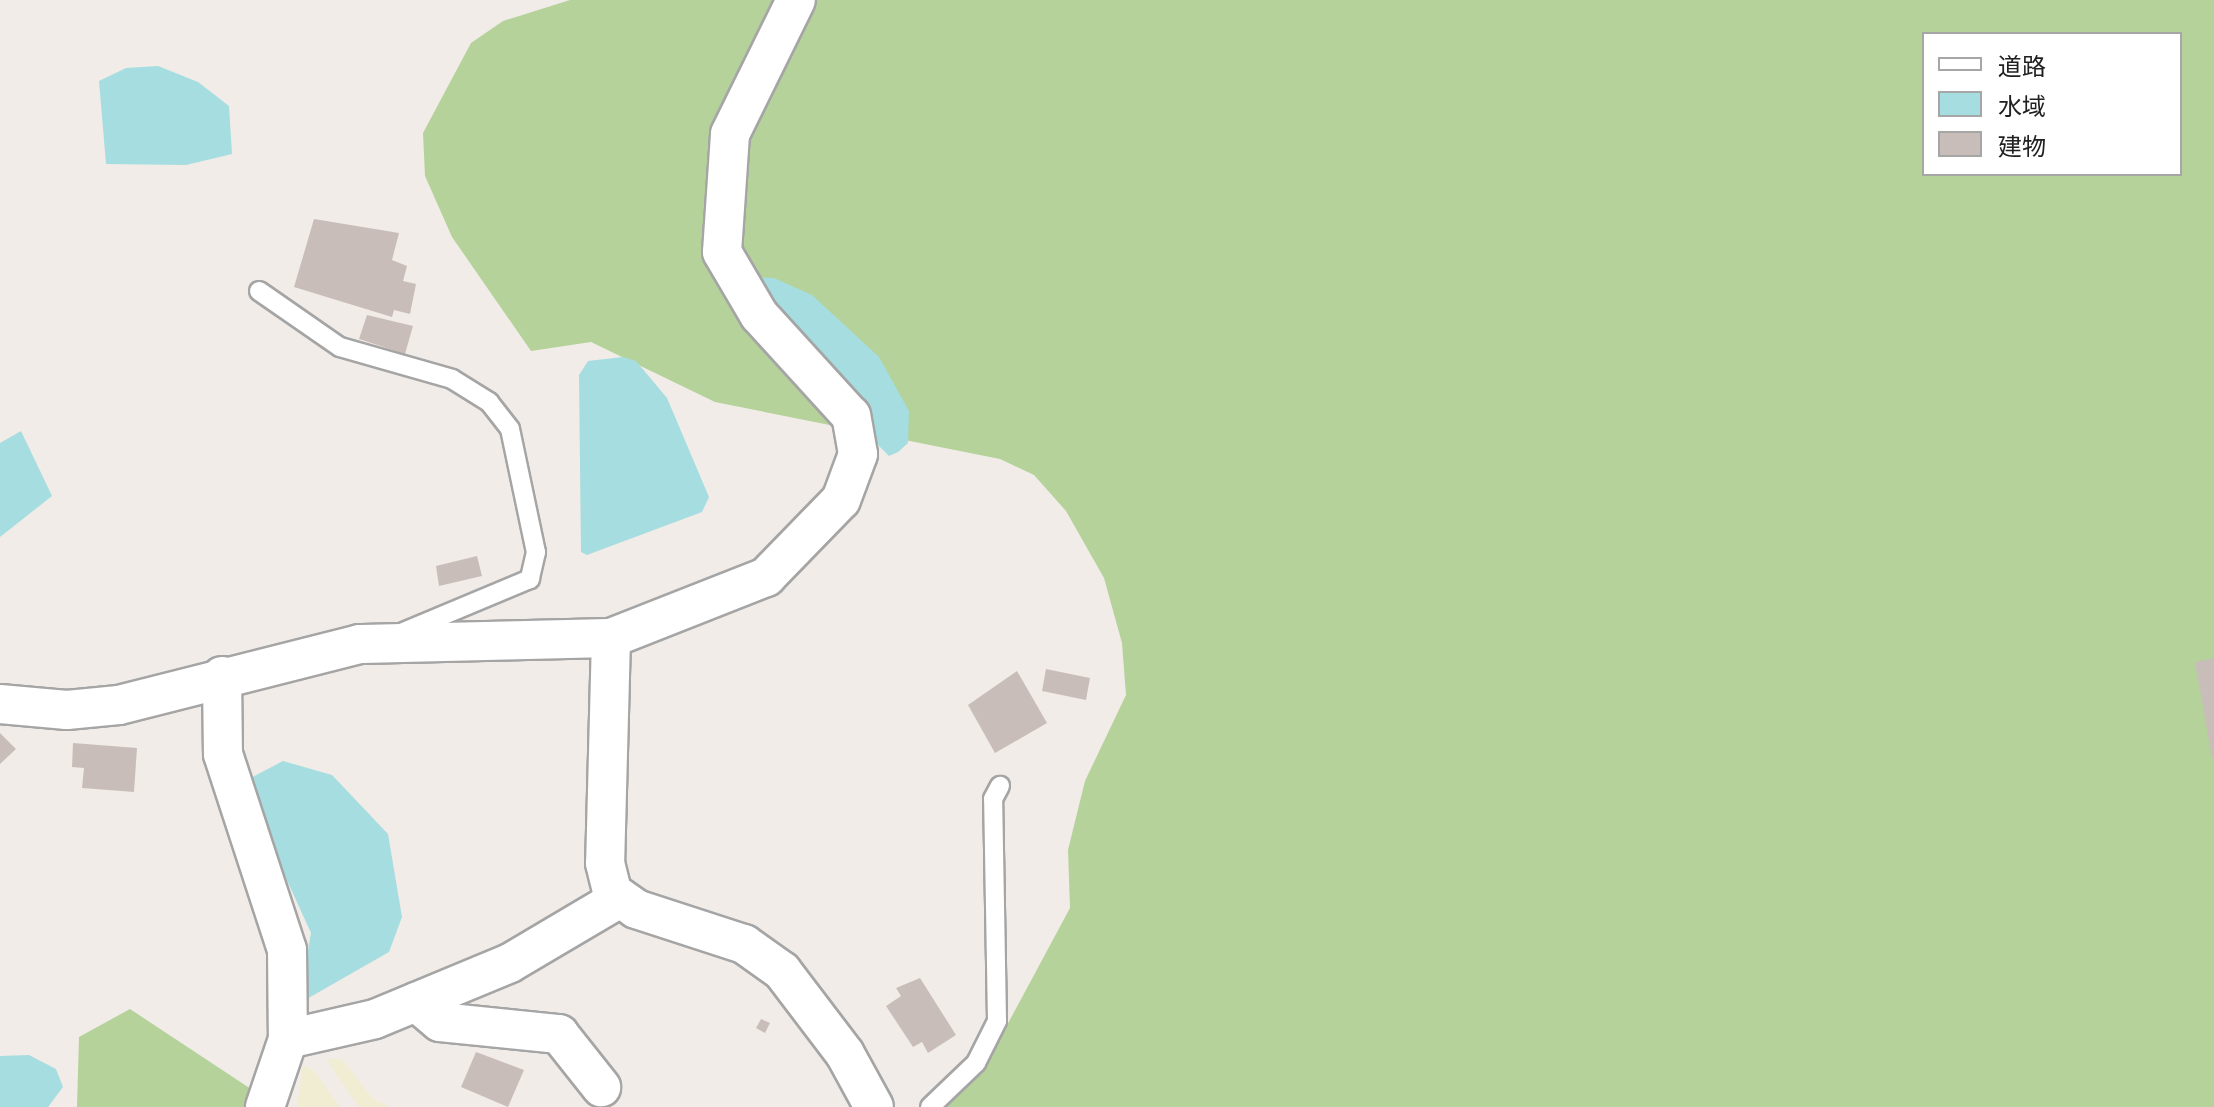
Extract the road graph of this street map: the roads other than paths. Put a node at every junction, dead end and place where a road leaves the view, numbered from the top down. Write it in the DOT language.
graph roads {
  1 [pos="796,0"];
  2 [pos="259,291"];
  3 [pos="611,638"];
  4 [pos="384,642"];
  5 [pos="222,676"];
  6 [pos="0,704"];
  7 [pos="1000,786"];
  8 [pos="620,898"];
  9 [pos="416,1002"];
  10 [pos="288,1039"];
  11 [pos="601,1087"];
  12 [pos="265,1107"];
  13 [pos="874,1107"];
  14 [pos="930,1107"];
  1 -- 3 [label="street"];
  2 -- 4 [label="lane"];
  3 -- 4 [label="street"];
  3 -- 8 [label="street"];
  4 -- 5 [label="street"];
  5 -- 6 [label="street"];
  5 -- 10 [label="street"];
  7 -- 14 [label="lane"];
  8 -- 9 [label="street"];
  8 -- 13 [label="street"];
  9 -- 10 [label="street"];
  9 -- 11 [label="street"];
  10 -- 12 [label="street"];
}
